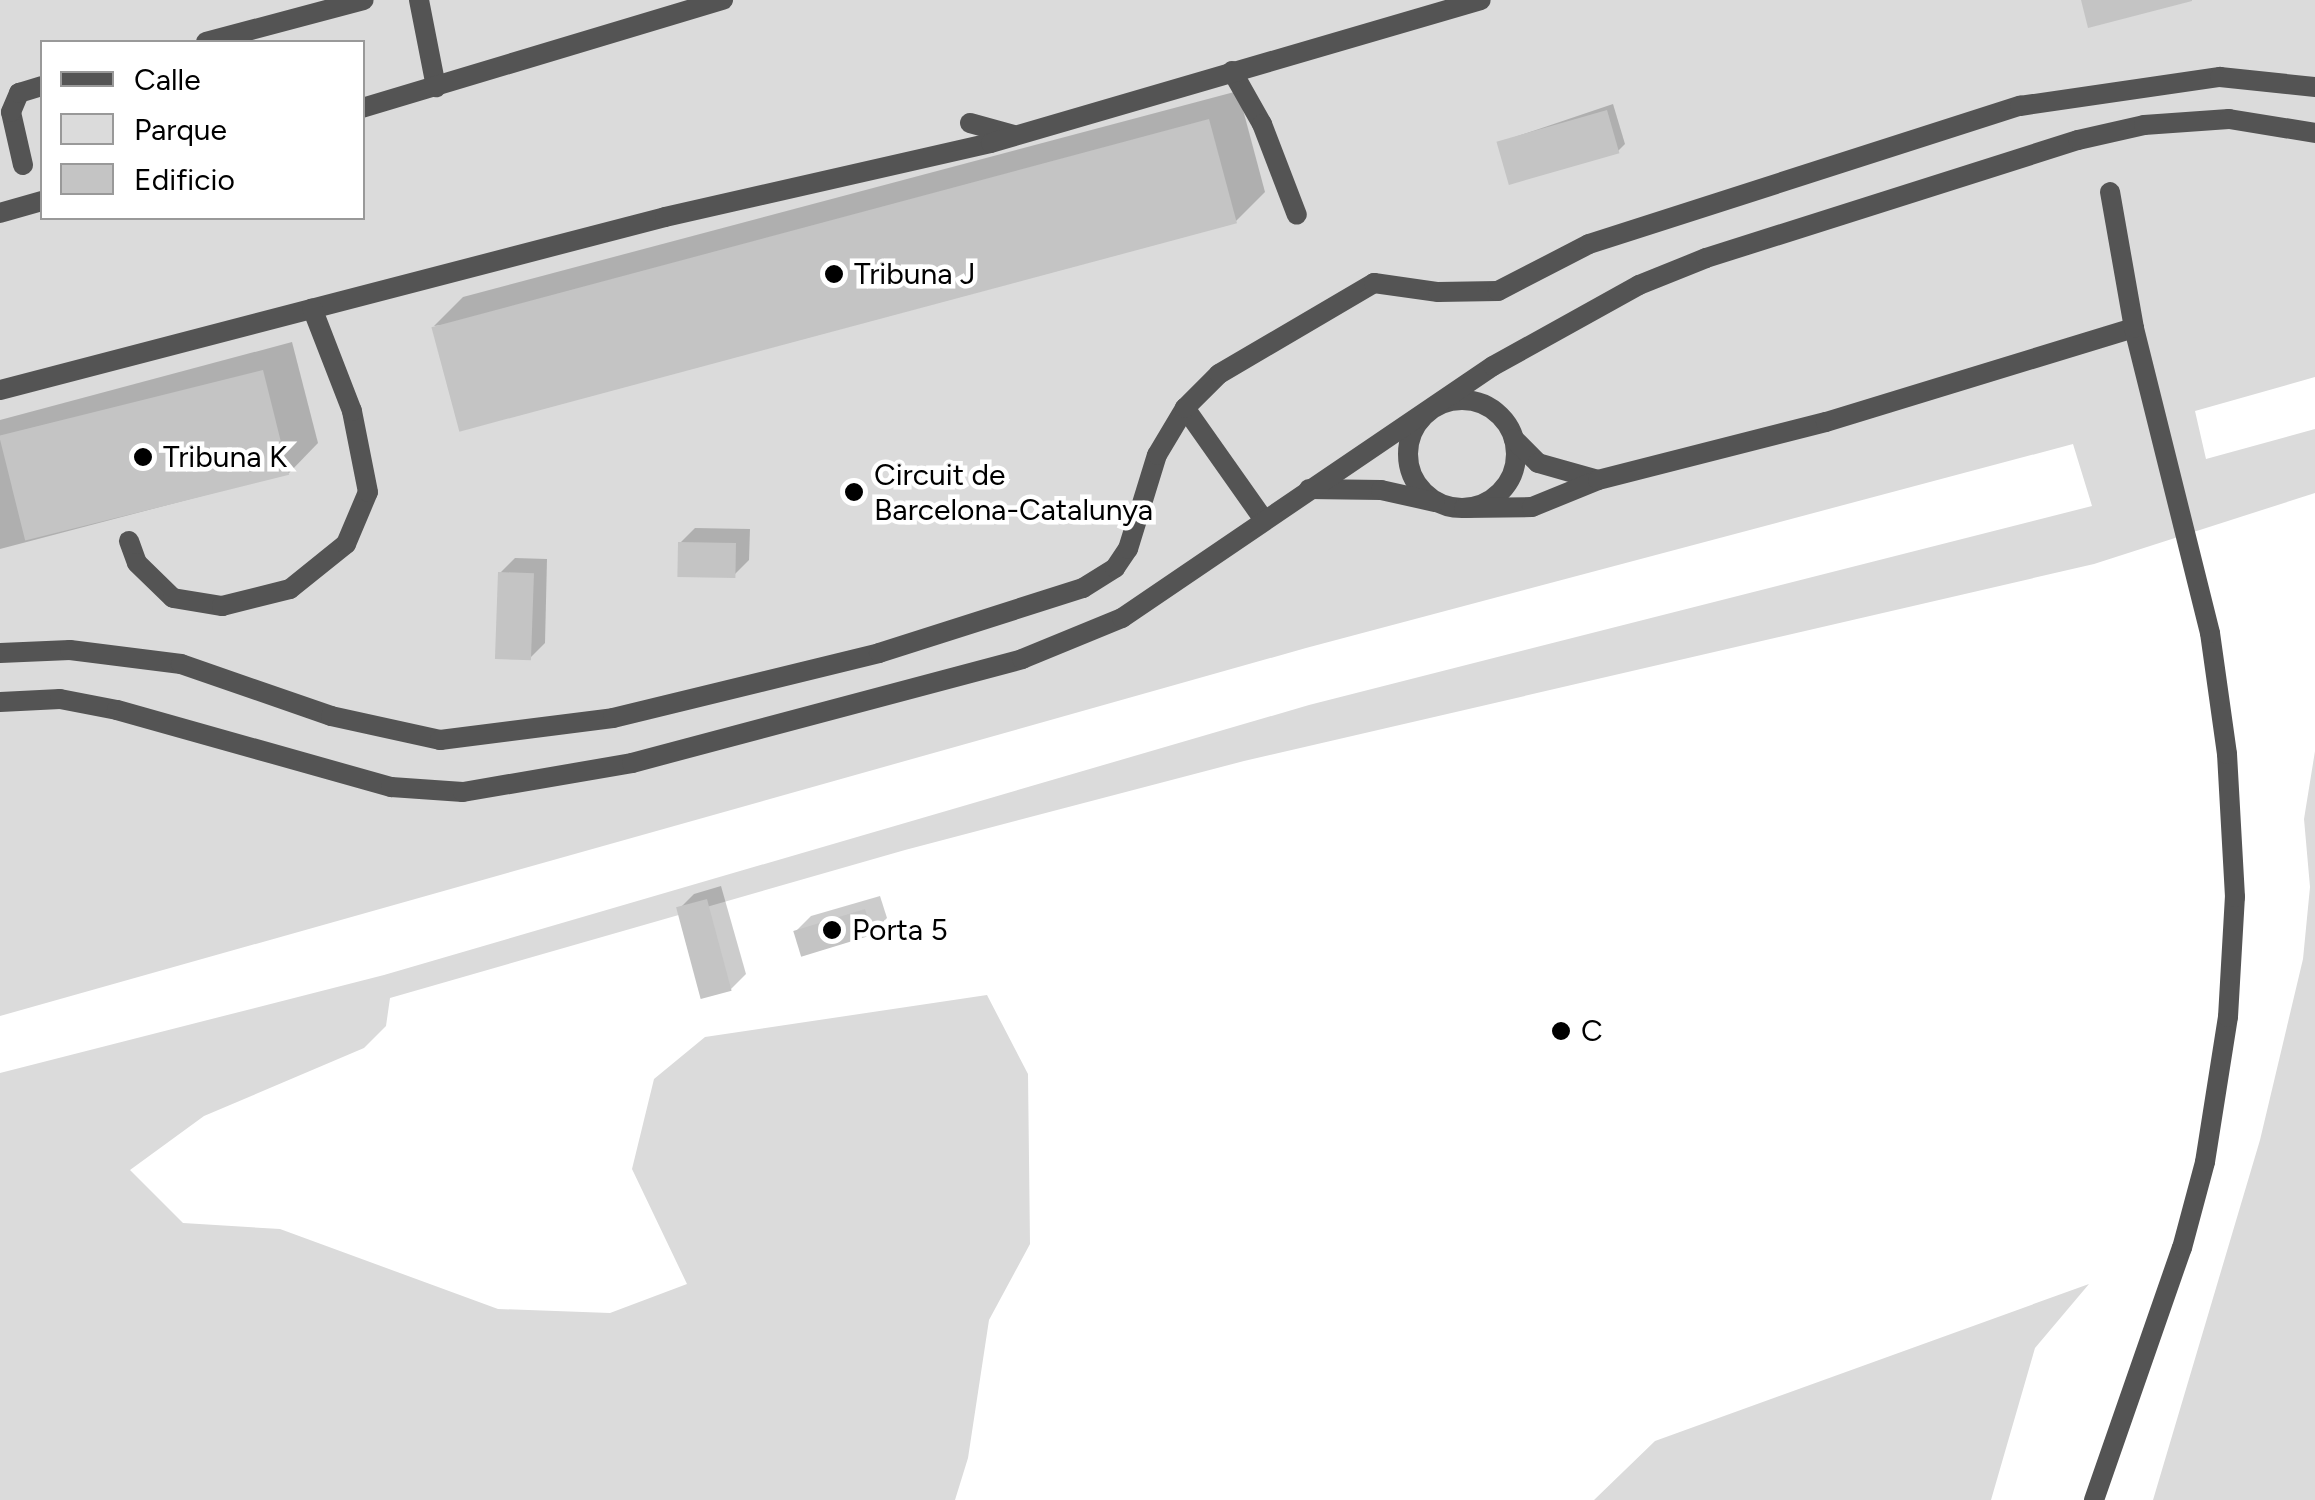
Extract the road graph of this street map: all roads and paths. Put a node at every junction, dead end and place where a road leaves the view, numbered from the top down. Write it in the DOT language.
graph roads {
  1 [pos="364,0"];
  2 [pos="419,0"];
  3 [pos="723,0"];
  4 [pos="1481,0"];
  5 [pos="214,40"];
  6 [pos="1232,72"];
  7 [pos="40,87"];
  8 [pos="436,87"];
  9 [pos="2315,87"];
  10 [pos="365,107"];
  11 [pos="970,124"];
  12 [pos="2315,133"];
  13 [pos="1014,135"];
  14 [pos="23,165"];
  15 [pos="2110,192"];
  16 [pos="40,202"];
  17 [pos="0,213"];
  18 [pos="1297,215"];
  19 [pos="312,308"];
  20 [pos="2134,328"];
  21 [pos="0,390"];
  22 [pos="1185,408"];
  23 [pos="1434,408"];
  24 [pos="1514,439"];
  25 [pos="1598,480"];
  26 [pos="1309,490"];
  27 [pos="1438,502"];
  28 [pos="1464,508"];
  29 [pos="1264,520"];
  30 [pos="129,541"];
  31 [pos="0,653"];
  32 [pos="0,702"];
  33 [pos="2094,1500"];
  1 -- 5 [label="street"];
  2 -- 8 [label="street"];
  3 -- 8 [label="street"];
  4 -- 6 [label="street"];
  6 -- 13 [label="street"];
  6 -- 18 [label="street"];
  7 -- 14 [label="street"];
  8 -- 10 [label="street"];
  9 -- 22 [label="street"];
  11 -- 13 [label="street"];
  12 -- 23 [label="street"];
  13 -- 19 [label="street"];
  15 -- 20 [label="street"];
  16 -- 17 [label="street"];
  19 -- 21 [label="street"];
  19 -- 30 [label="street"];
  20 -- 25 [label="street"];
  20 -- 33 [label="street"];
  22 -- 29 [label="street"];
  22 -- 31 [label="street"];
  23 -- 24 [label="street"];
  23 -- 26 [label="street"];
  23 -- 27 [label="street"];
  24 -- 25 [label="street"];
  24 -- 28 [label="street"];
  25 -- 28 [label="street"];
  26 -- 27 [label="street"];
  26 -- 29 [label="street"];
  27 -- 28 [label="street"];
  29 -- 32 [label="street"];
}
